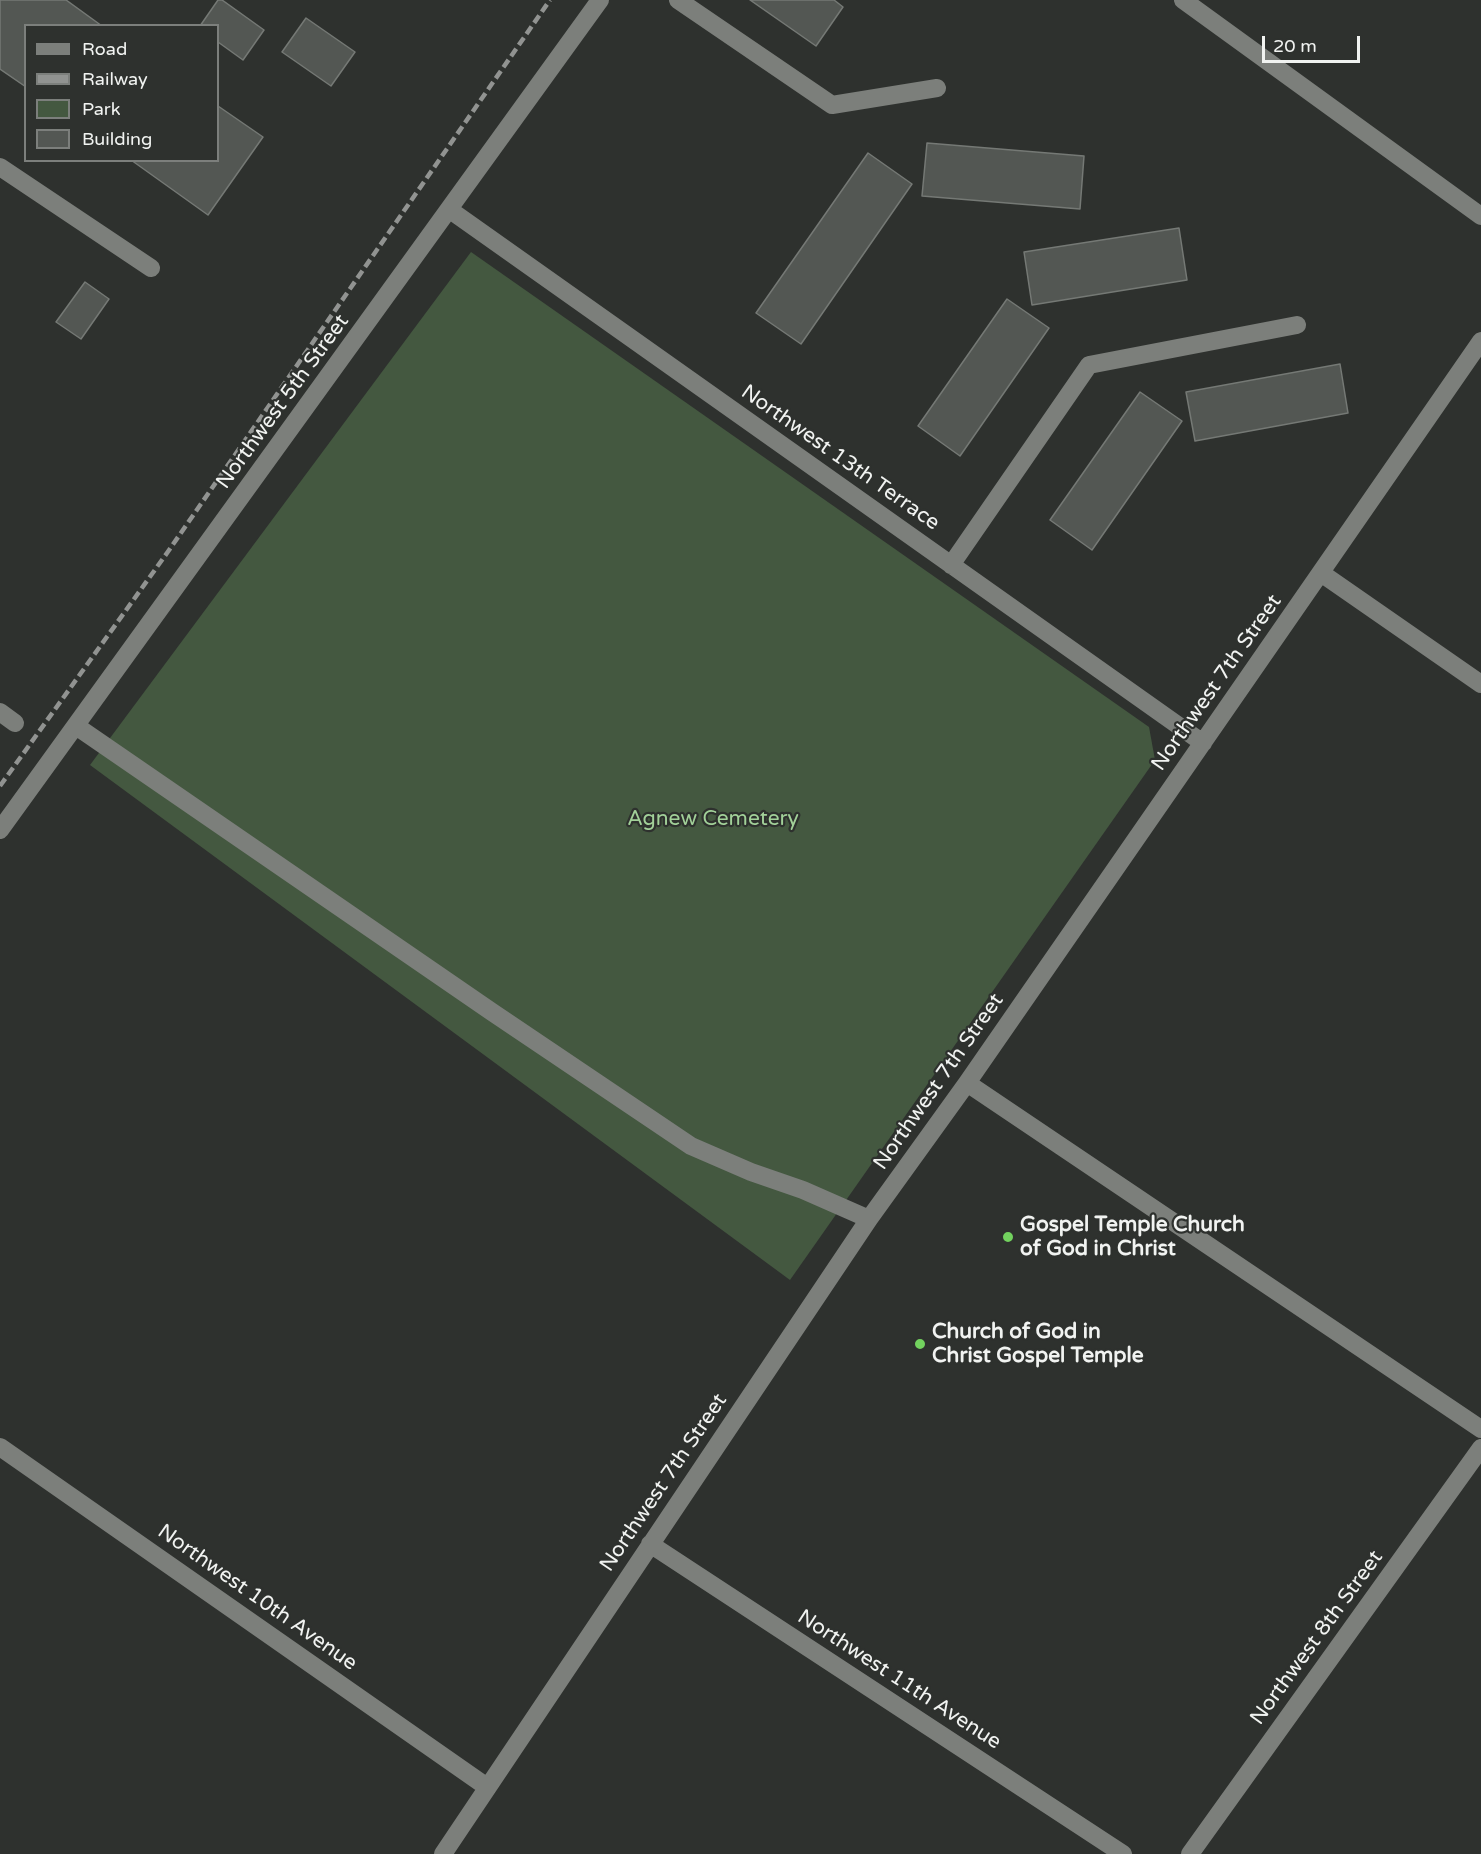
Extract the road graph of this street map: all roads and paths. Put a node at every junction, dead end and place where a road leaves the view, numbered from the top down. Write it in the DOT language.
graph roads {
  1 [pos="600,0"];
  2 [pos="678,0"];
  3 [pos="1183,0"];
  4 [pos="937,88"];
  5 [pos="0,167"];
  6 [pos="450,210"];
  7 [pos="1481,216"];
  8 [pos="151,268"];
  9 [pos="1297,325"];
  10 [pos="1481,341"];
  11 [pos="951,565"];
  12 [pos="1321,573"];
  13 [pos="1481,684"];
  14 [pos="0,712"];
  15 [pos="15,723"];
  16 [pos="76,726"];
  17 [pos="1203,743"];
  18 [pos="0,830"];
  19 [pos="967,1083"];
  20 [pos="869,1219"];
  21 [pos="1481,1429"];
  22 [pos="0,1447"];
  23 [pos="1481,1448"];
  24 [pos="650,1544"];
  25 [pos="487,1787"];
  26 [pos="443,1854"];
  27 [pos="1123,1854"];
  28 [pos="1191,1854"];
  1 -- 6 [label="street, Northwest 5th Street"];
  2 -- 4 [label="street"];
  3 -- 7 [label="street"];
  5 -- 8 [label="street"];
  6 -- 11 [label="street, Northwest 13th Terrace"];
  6 -- 16 [label="street, Northwest 5th Street"];
  9 -- 11 [label="street"];
  10 -- 12 [label="street, Northwest 7th Street"];
  11 -- 17 [label="street, Northwest 13th Terrace"];
  12 -- 13 [label="street"];
  12 -- 17 [label="street, Northwest 7th Street"];
  14 -- 15 [label="street"];
  16 -- 18 [label="street, Northwest 5th Street"];
  16 -- 20 [label="street"];
  17 -- 19 [label="street, Northwest 7th Street"];
  19 -- 20 [label="street, Northwest 7th Street"];
  19 -- 21 [label="street"];
  20 -- 24 [label="street, Northwest 7th Street"];
  22 -- 25 [label="street, Northwest 10th Avenue"];
  23 -- 28 [label="street, Northwest 8th Street"];
  24 -- 25 [label="street, Northwest 7th Street"];
  24 -- 27 [label="street, Northwest 11th Avenue"];
  25 -- 26 [label="street, Northwest 7th Street"];
}
